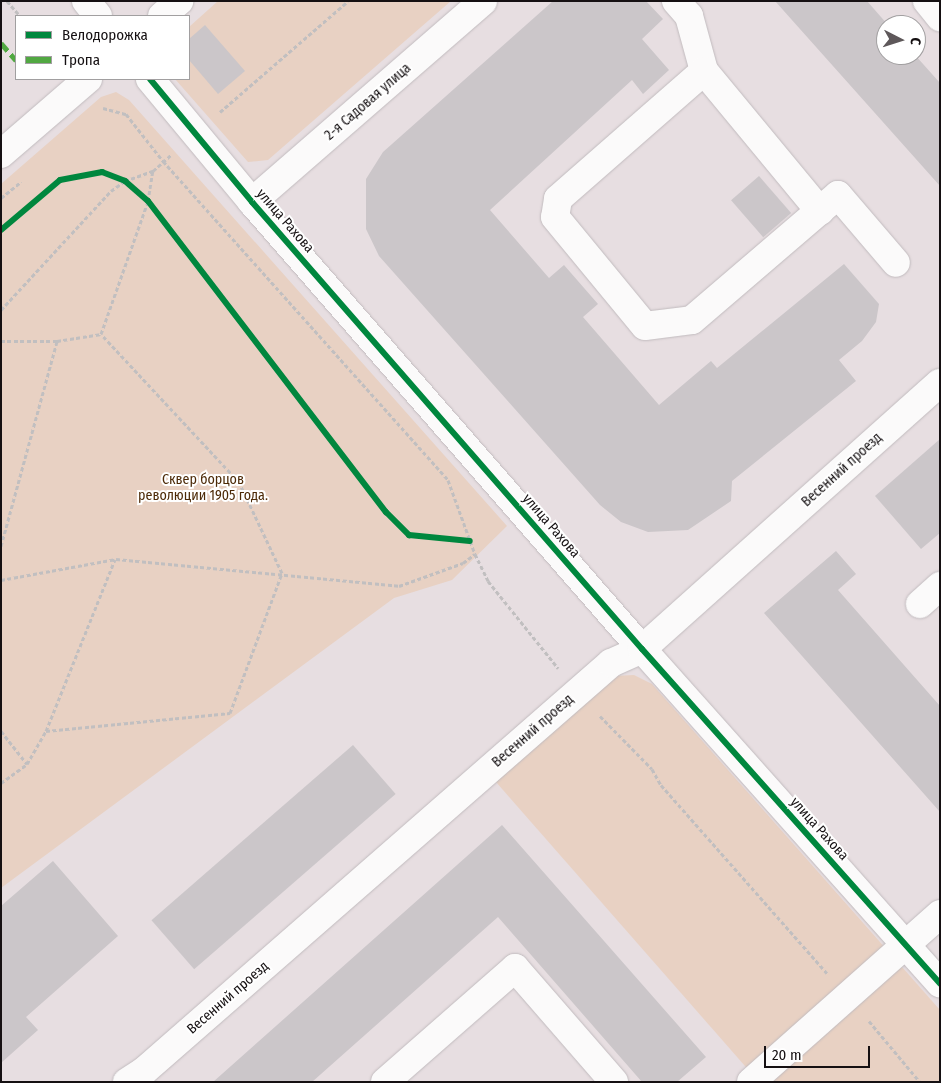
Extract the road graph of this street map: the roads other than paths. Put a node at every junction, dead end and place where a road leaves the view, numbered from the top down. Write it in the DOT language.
graph roads {
  1 [pos="86,1"];
  2 [pos="179,1"];
  3 [pos="483,1"];
  4 [pos="676,1"];
  5 [pos="927,1"];
  6 [pos="97,15"];
  7 [pos="163,15"];
  8 [pos="940,17"];
  9 [pos="704,70"];
  10 [pos="151,80"];
  11 [pos="83,83"];
  12 [pos="1,154"];
  13 [pos="252,202"];
  14 [pos="820,211"];
  15 [pos="896,263"];
  16 [pos="940,383"];
  17 [pos="642,649"];
  18 [pos="940,914"];
  19 [pos="906,945"];
  20 [pos="940,983"];
  21 [pos="127,1082"];
  22 [pos="385,1082"];
  23 [pos="614,1082"];
  24 [pos="751,1082"];
  1 -- 6 [label="street"];
  2 -- 7 [label="street"];
  3 -- 13 [label="street, 2-я Садовая улица"];
  4 -- 9 [label="street"];
  5 -- 8 [label="street"];
  9 -- 14 [label="street"];
  9 -- 14 [label="street"];
  10 -- 13 [label="street, улица Рахова"];
  11 -- 12 [label="street"];
  13 -- 17 [label="street, улица Рахова"];
  14 -- 15 [label="street"];
  16 -- 17 [label="street, Весенний проезд"];
  17 -- 19 [label="street, улица Рахова"];
  17 -- 21 [label="street, Весенний проезд"];
  18 -- 19 [label="street"];
  19 -- 20 [label="street, улица Рахова"];
  19 -- 24 [label="street"];
  22 -- 23 [label="street"];
}
